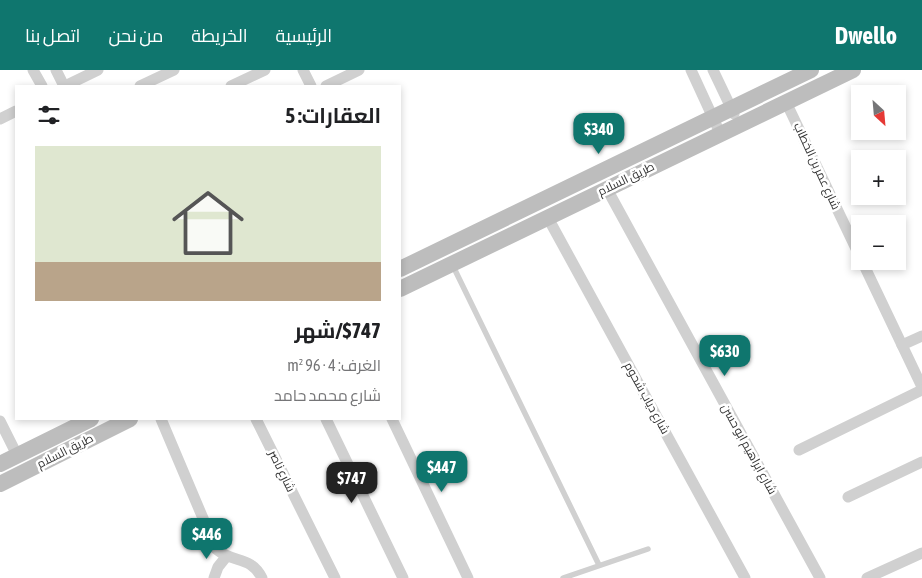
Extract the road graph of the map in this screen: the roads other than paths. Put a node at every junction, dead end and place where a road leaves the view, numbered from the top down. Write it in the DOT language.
graph roads {
  1 [pos="33,70"];
  2 [pos="56,70"];
  3 [pos="98,70"];
  4 [pos="174,70"];
  5 [pos="265,70"];
  6 [pos="303,70"];
  7 [pos="359,70"];
  8 [pos="691,70"];
  9 [pos="713,70"];
  10 [pos="811,70"];
  11 [pos="853,70"];
  12 [pos="41,85"];
  13 [pos="64,85"];
  14 [pos="66,85"];
  15 [pos="142,85"];
  16 [pos="233,85"];
  17 [pos="310,85"];
  18 [pos="328,85"];
  19 [pos="786,102"];
  20 [pos="731,109"];
  21 [pos="15,112"];
  22 [pos="713,118"];
  23 [pos="0,119"];
  24 [pos="738,125"];
  25 [pos="720,133"];
  26 [pos="607,189"];
  27 [pos="548,218"];
  28 [pos="851,238"];
  29 [pos="452,264"];
  30 [pos="401,269"];
  31 [pos="866,270"];
  32 [pos="401,289"];
  33 [pos="922,336"];
  34 [pos="902,345"];
  35 [pos="922,388"];
  36 [pos="89,420"];
  37 [pos="128,420"];
  38 [pos="161,420"];
  39 [pos="256,420"];
  40 [pos="326,420"];
  41 [pos="392,420"];
  42 [pos="0,421"];
  43 [pos="799,450"];
  44 [pos="17,455"];
  45 [pos="922,462"];
  46 [pos="0,464"];
  47 [pos="0,484"];
  48 [pos="848,497"];
  49 [pos="648,549"];
  50 [pos="922,553"];
  51 [pos="226,557"];
  52 [pos="599,566"];
  53 [pos="214,578"];
  54 [pos="262,578"];
  55 [pos="335,578"];
  56 [pos="403,578"];
  57 [pos="468,578"];
  58 [pos="563,578"];
  59 [pos="745,578"];
  60 [pos="820,578"];
  61 [pos="868,578"];
  1 -- 12 [label="street"];
  2 -- 13 [label="street"];
  3 -- 14 [label="street"];
  4 -- 15 [label="street"];
  5 -- 16 [label="street"];
  6 -- 17 [label="street"];
  7 -- 18 [label="street"];
  8 -- 22 [label="street"];
  9 -- 20 [label="street"];
  10 -- 20 [label="main road, طريق السلام"];
  11 -- 19 [label="main road, طريق السلام"];
  19 -- 24 [label="main road, طريق السلام"];
  19 -- 28 [label="street, شارع عمر بن الخطاب"];
  20 -- 22 [label="main road, طريق السلام"];
  20 -- 24 [label="street"];
  21 -- 23 [label="street"];
  22 -- 25 [label="street"];
  22 -- 30 [label="main road, طريق السلام"];
  24 -- 25 [label="main road, طريق السلام"];
  25 -- 26 [label="main road, طريق السلام"];
  26 -- 27 [label="main road, طريق السلام"];
  26 -- 60 [label="street, شارع ابراهيم ابو حسن"];
  27 -- 29 [label="main road, طريق السلام"];
  27 -- 59 [label="street, شارع دياب شحوم"];
  29 -- 32 [label="main road, طريق السلام"];
  29 -- 52 [label="lane"];
  31 -- 34 [label="street"];
  33 -- 34 [label="street"];
  34 -- 35 [label="street"];
  35 -- 43 [label="street"];
  36 -- 44 [label="main road, طريق السلام"];
  37 -- 47 [label="main road, طريق السلام"];
  38 -- 51 [label="street"];
  39 -- 55 [label="street, شارع ناصر"];
  40 -- 56 [label="street"];
  41 -- 57 [label="street"];
  42 -- 44 [label="street"];
  44 -- 46 [label="main road, طريق السلام"];
  45 -- 48 [label="street"];
  49 -- 52 [label="lane"];
  50 -- 61 [label="street"];
  51 -- 53 [label="street"];
  51 -- 54 [label="street"];
  52 -- 58 [label="lane"];
}
